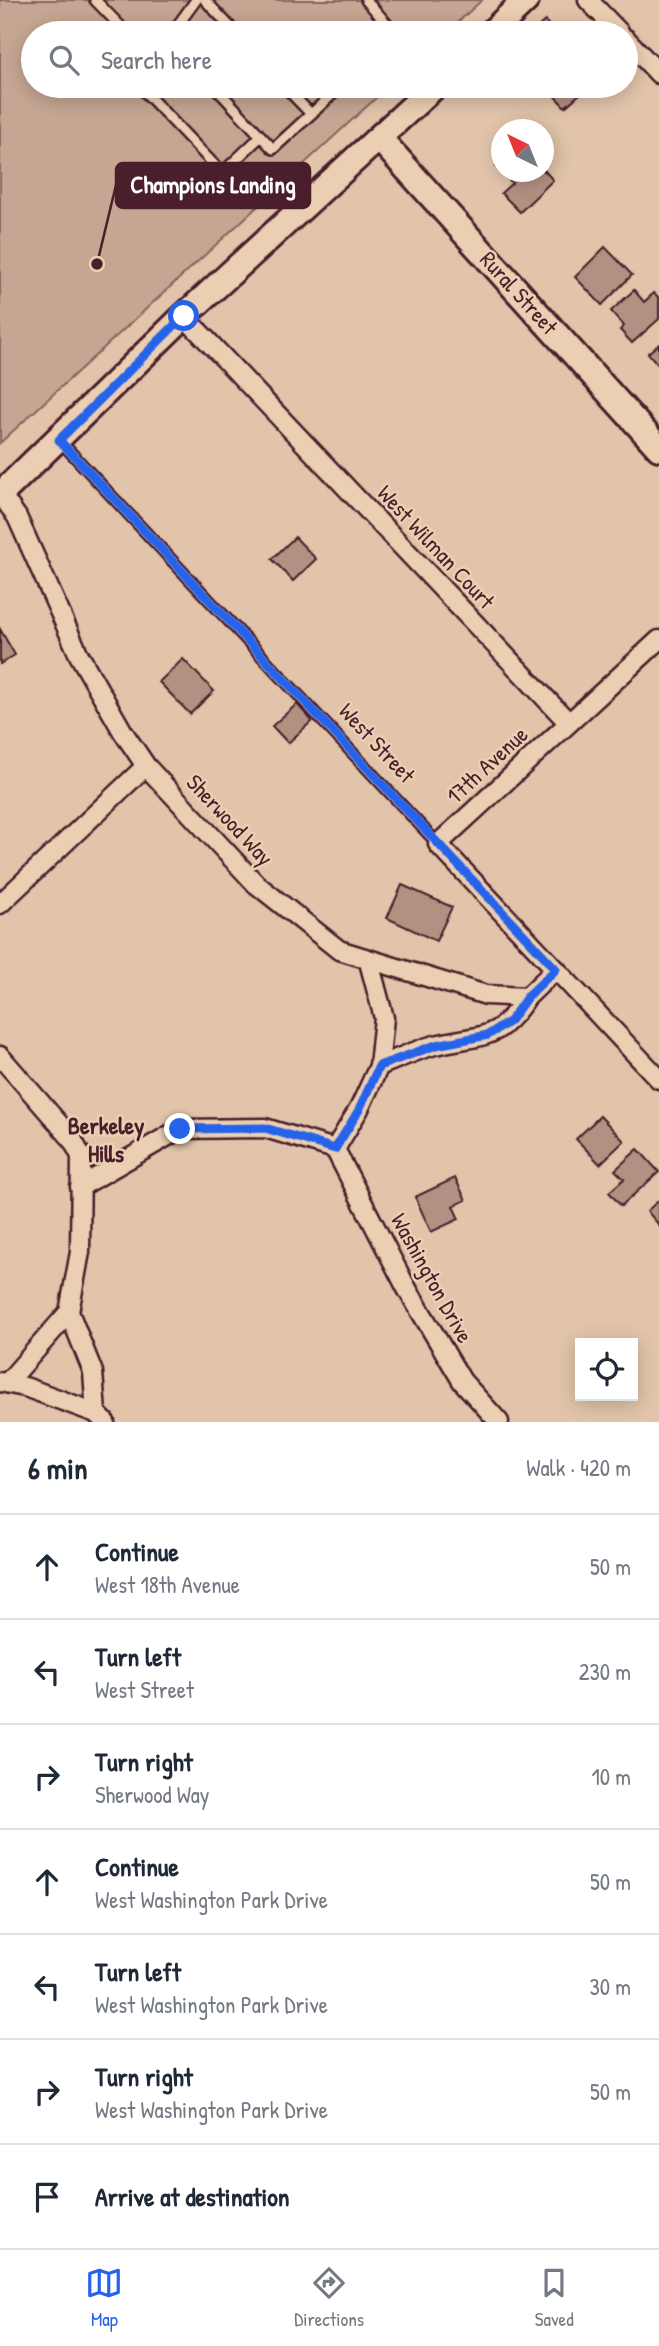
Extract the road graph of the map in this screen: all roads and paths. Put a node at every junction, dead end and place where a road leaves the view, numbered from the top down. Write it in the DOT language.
graph roads {
  1 [pos="94,0"];
  2 [pos="196,0"];
  3 [pos="205,0"];
  4 [pos="366,0"];
  5 [pos="526,0"];
  6 [pos="588,0"];
  7 [pos="115,21"];
  8 [pos="181,21"];
  9 [pos="225,21"];
  10 [pos="384,21"];
  11 [pos="504,21"];
  12 [pos="608,21"];
  13 [pos="638,52"];
  14 [pos="659,74"];
  15 [pos="151,98"];
  16 [pos="225,98"];
  17 [pos="296,98"];
  18 [pos="329,98"];
  19 [pos="422,98"];
  20 [pos="311,114"];
  21 [pos="261,136"];
  22 [pos="379,138"];
  23 [pos="184,316"];
  24 [pos="59,440"];
  25 [pos="659,448"];
  26 [pos="0,494"];
  27 [pos="659,640"];
  28 [pos="569,723"];
  29 [pos="146,766"];
  30 [pos="438,844"];
  31 [pos="0,904"];
  32 [pos="369,962"];
  33 [pos="556,969"];
  34 [pos="527,997"];
  35 [pos="0,1056"];
  36 [pos="379,1066"];
  37 [pos="659,1079"];
  38 [pos="335,1149"];
  39 [pos="80,1187"];
  40 [pos="69,1312"];
  41 [pos="4,1382"];
  42 [pos="101,1418"];
  43 [pos="499,1422"];
  1 -- 7 [label="lane"];
  2 -- 8 [label="lane"];
  3 -- 9 [label="lane"];
  4 -- 10 [label="lane"];
  5 -- 11 [label="street"];
  6 -- 12 [label="street"];
  13 -- 14 [label="street"];
  15 -- 21 [label="lane"];
  16 -- 21 [label="lane"];
  17 -- 20 [label="lane"];
  18 -- 20 [label="lane"];
  19 -- 22 [label="street"];
  20 -- 21 [label="lane"];
  22 -- 23 [label="street"];
  22 -- 25 [label="street, Rural Street"];
  23 -- 24 [label="street"];
  23 -- 28 [label="street, West Wilman Court"];
  24 -- 26 [label="street"];
  24 -- 30 [label="lane, West Street"];
  26 -- 29 [label="street, Sherwood Way"];
  27 -- 28 [label="street"];
  28 -- 30 [label="street, 17th Avenue"];
  29 -- 31 [label="street"];
  29 -- 32 [label="street, Sherwood Way"];
  30 -- 33 [label="street, West Street"];
  32 -- 34 [label="street, Sherwood Way"];
  32 -- 36 [label="street"];
  33 -- 34 [label="street"];
  33 -- 37 [label="street, West Street"];
  34 -- 36 [label="street"];
  35 -- 39 [label="street"];
  36 -- 38 [label="street"];
  38 -- 39 [label="street"];
  38 -- 43 [label="street, Washington Drive"];
  39 -- 40 [label="street"];
  40 -- 41 [label="street"];
  40 -- 42 [label="street"];
  41 -- 42 [label="street"];
}
